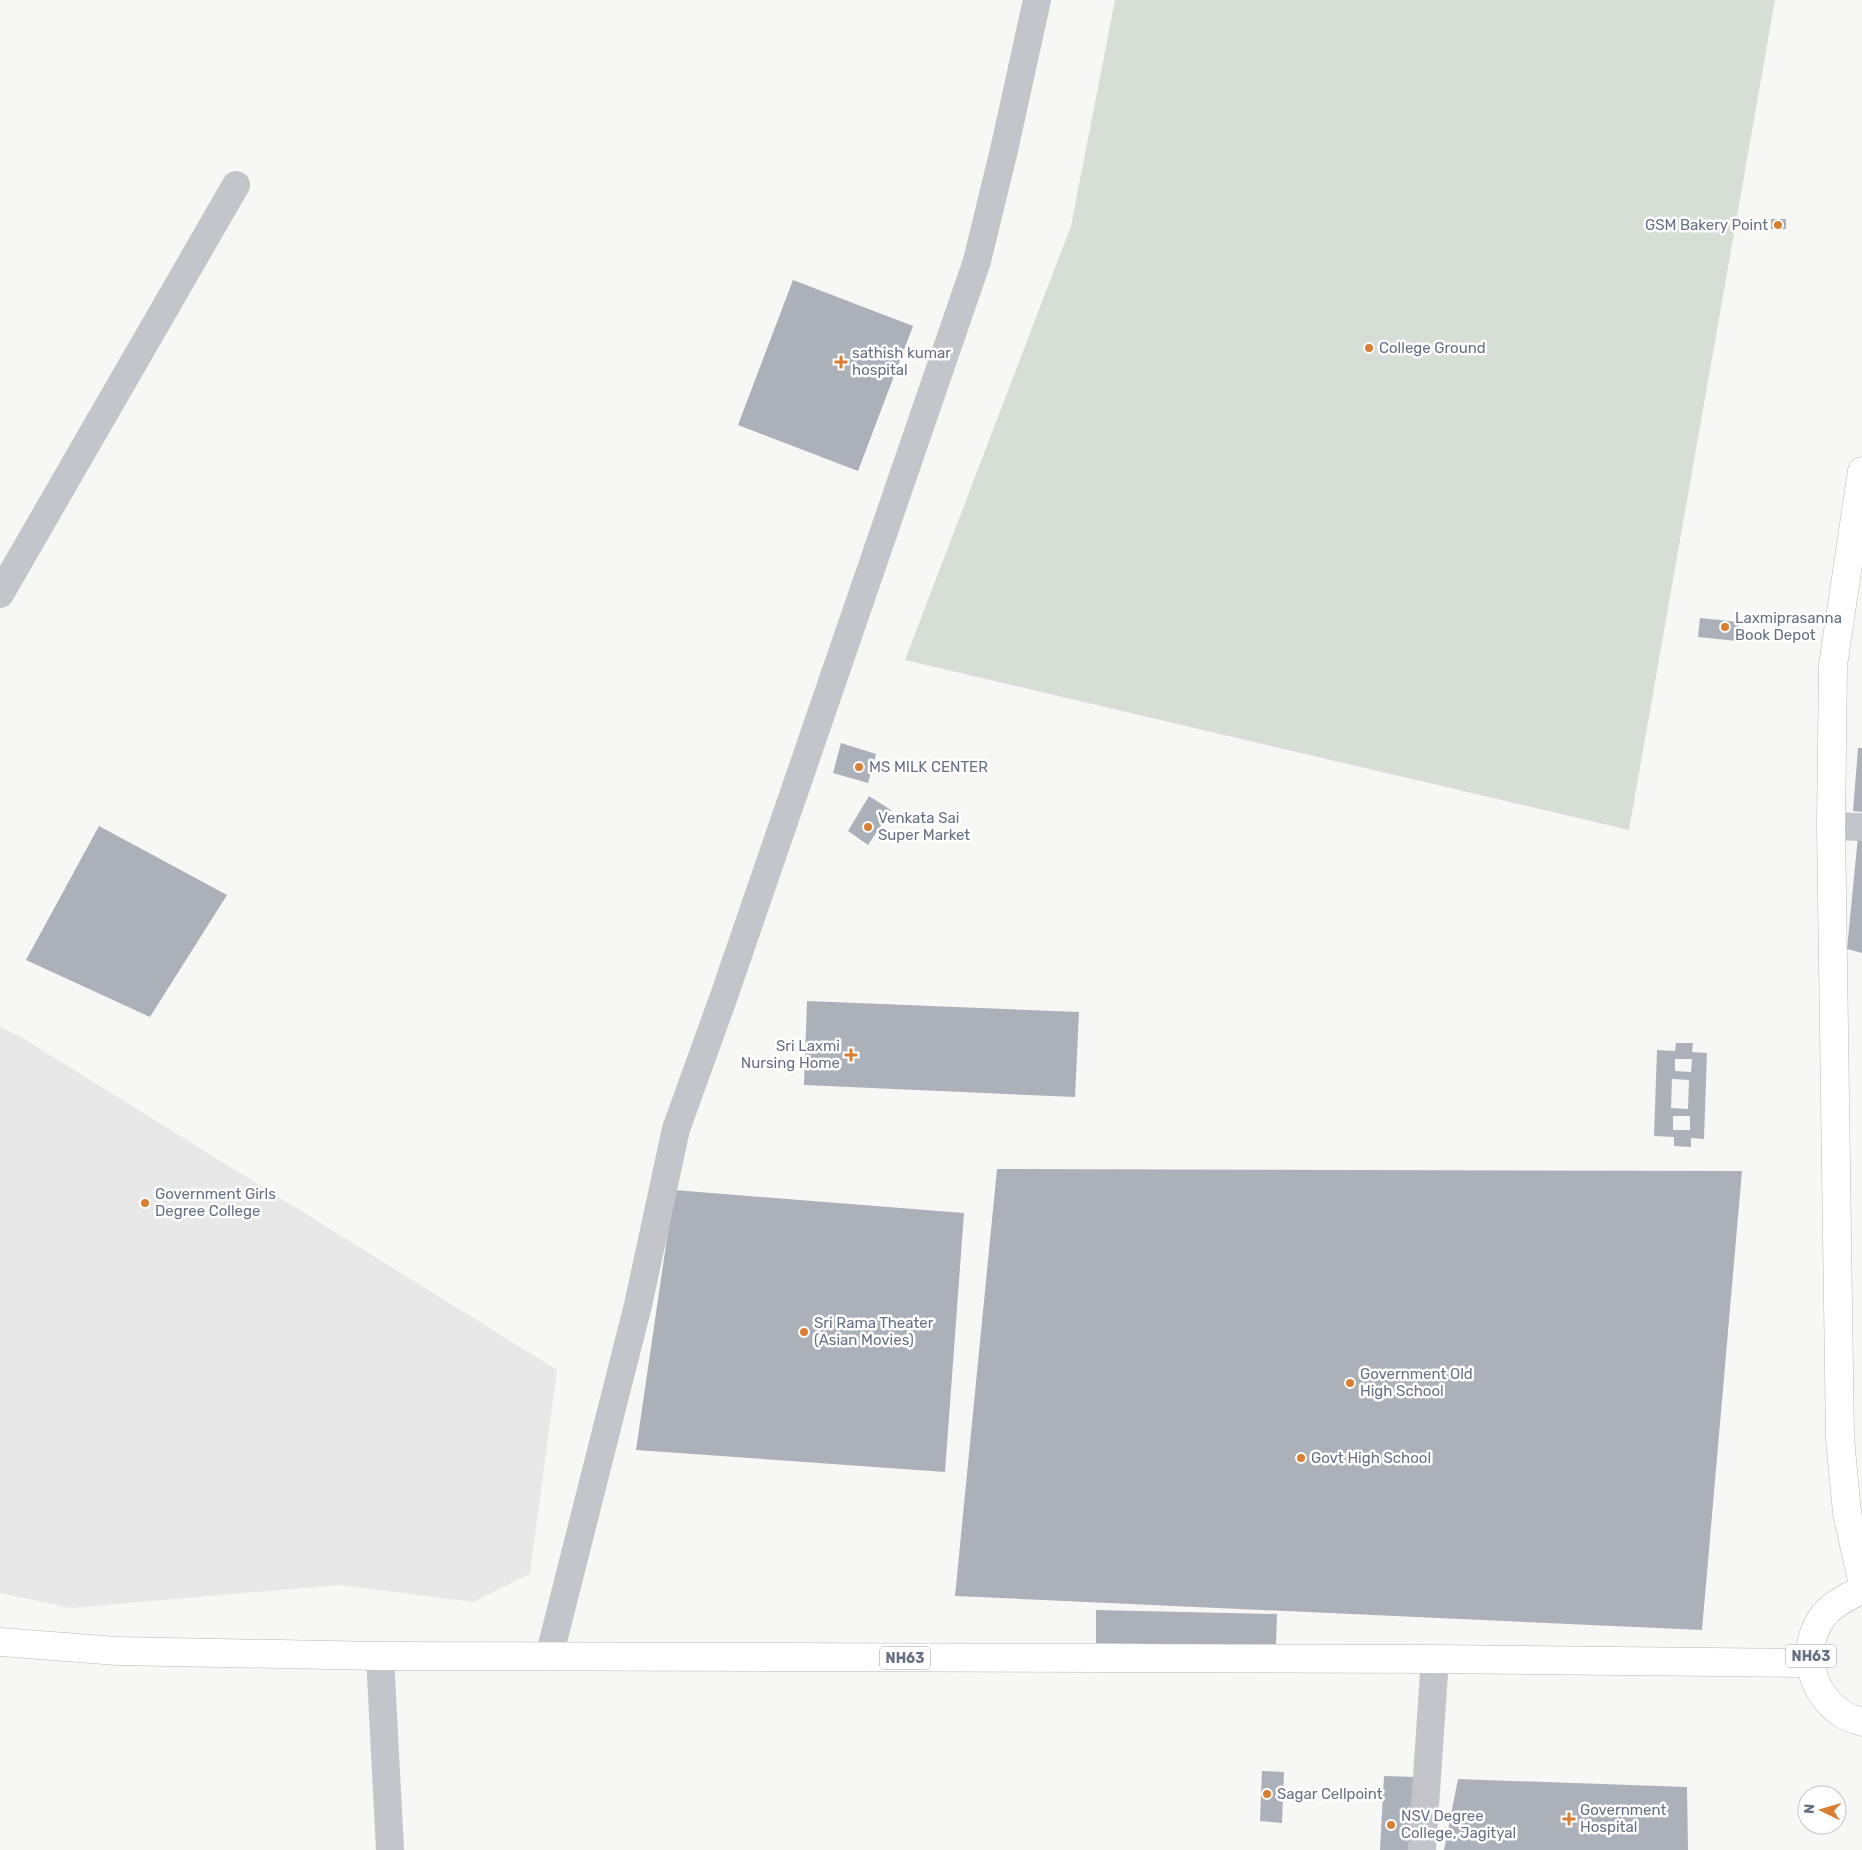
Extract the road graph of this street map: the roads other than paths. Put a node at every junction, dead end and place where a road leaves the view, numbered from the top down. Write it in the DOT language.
graph roads {
  1 [pos="1037,0"];
  2 [pos="236,185"];
  3 [pos="1862,471"];
  4 [pos="0,594"];
  5 [pos="1831,826"];
  6 [pos="1862,827"];
  7 [pos="1862,1580"];
  8 [pos="1862,1590"];
  9 [pos="0,1642"];
  10 [pos="380,1656"];
  11 [pos="549,1657"];
  12 [pos="1435,1659"];
  13 [pos="1810,1663"];
  14 [pos="1862,1722"];
  15 [pos="390,1850"];
  16 [pos="1422,1850"];
  1 -- 11 [label="street"];
  2 -- 4 [label="street"];
  3 -- 5 [label="main road"];
  5 -- 6 [label="street"];
  5 -- 7 [label="main road"];
  8 -- 13 [label="main road, NH63"];
  9 -- 10 [label="main road, NH63"];
  10 -- 11 [label="main road, NH63"];
  10 -- 15 [label="street"];
  11 -- 12 [label="main road, NH63"];
  12 -- 13 [label="main road, NH63"];
  12 -- 16 [label="street"];
  13 -- 14 [label="main road, NH63"];
}
